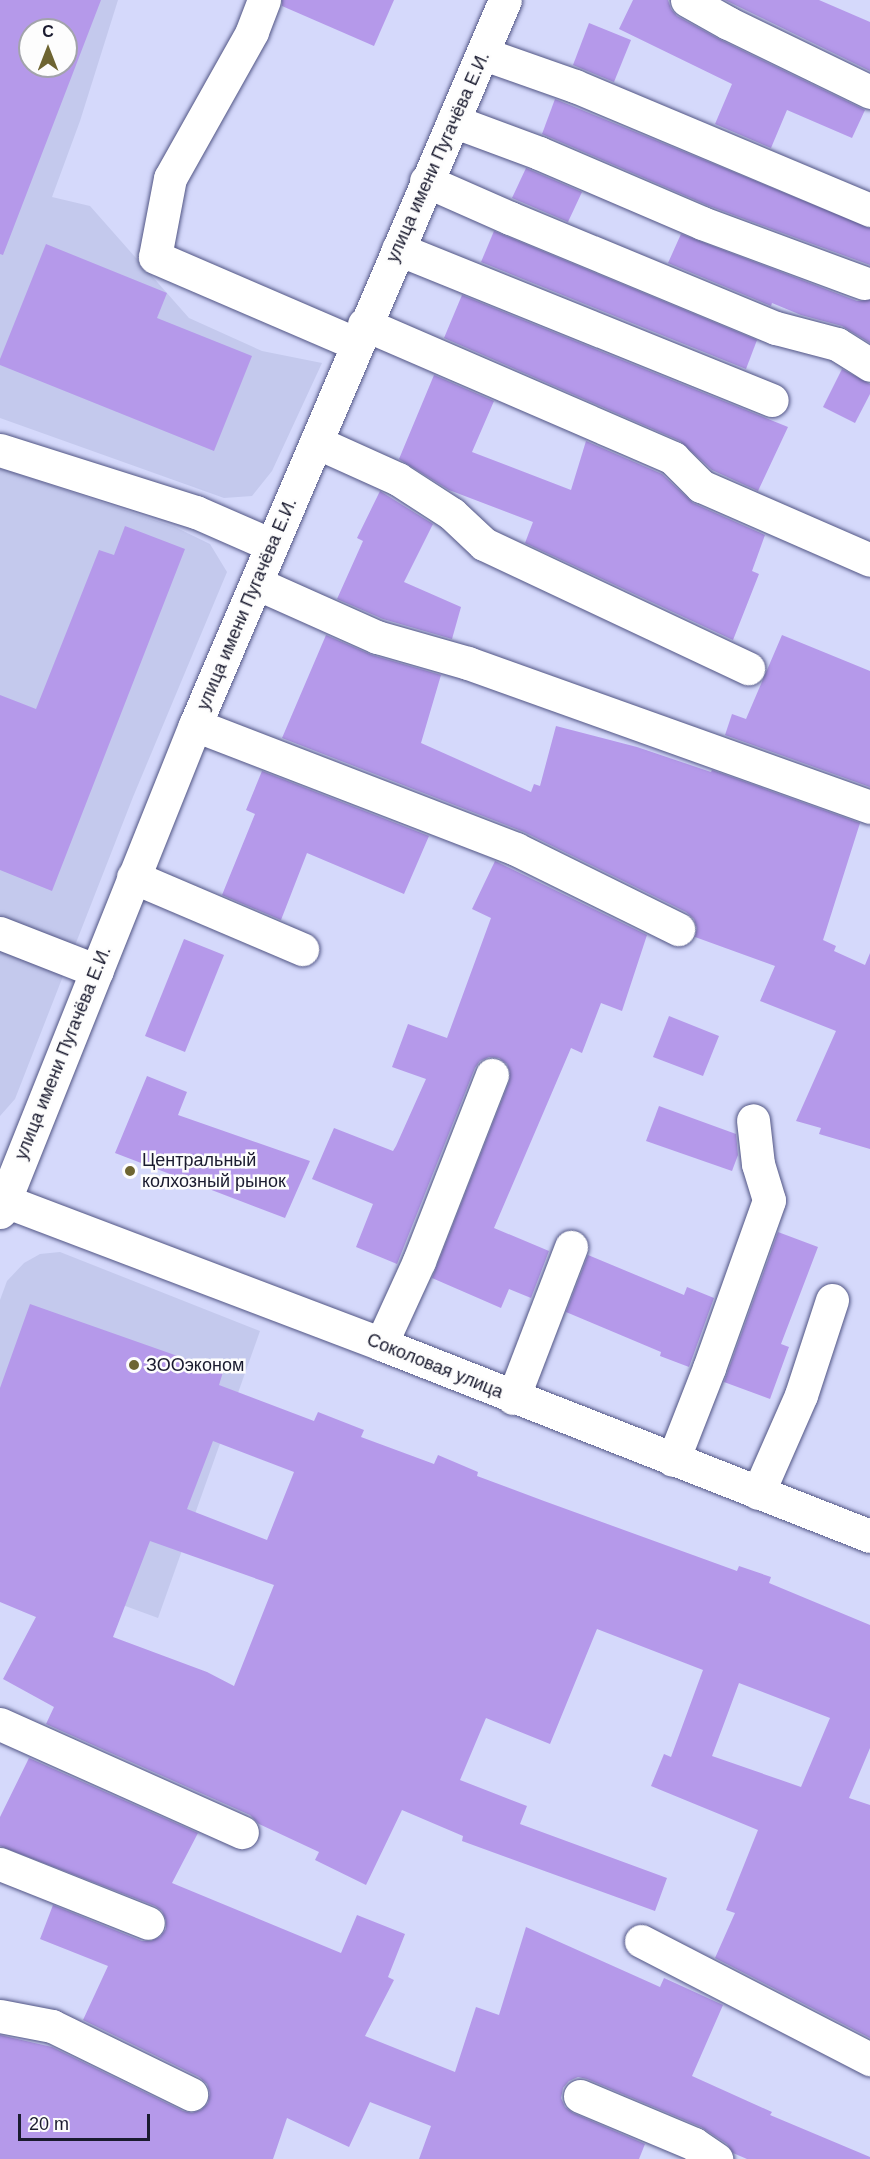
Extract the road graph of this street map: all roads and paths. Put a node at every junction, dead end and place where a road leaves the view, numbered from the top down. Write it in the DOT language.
graph roads {
  1 [pos="264,0"];
  2 [pos="505,0"];
  3 [pos="687,0"];
  4 [pos="484,54"];
  5 [pos="870,92"];
  6 [pos="453,121"];
  7 [pos="426,181"];
  8 [pos="870,210"];
  9 [pos="398,249"];
  10 [pos="864,283"];
  11 [pos="360,334"];
  12 [pos="870,365"];
  13 [pos="772,400"];
  14 [pos="316,442"];
  15 [pos="0,450"];
  16 [pos="271,545"];
  17 [pos="870,560"];
  18 [pos="256,583"];
  19 [pos="748,668"];
  20 [pos="195,725"];
  21 [pos="870,807"];
  22 [pos="133,877"];
  23 [pos="678,929"];
  24 [pos="0,933"];
  25 [pos="302,949"];
  26 [pos="97,971"];
  27 [pos="492,1075"];
  28 [pos="753,1120"];
  29 [pos="2,1204"];
  30 [pos="571,1246"];
  31 [pos="832,1300"];
  32 [pos="381,1344"];
  33 [pos="513,1398"];
  34 [pos="674,1460"];
  35 [pos="758,1493"];
  36 [pos="870,1536"];
  37 [pos="0,1724"];
  38 [pos="242,1832"];
  39 [pos="0,1864"];
  40 [pos="148,1923"];
  41 [pos="641,1941"];
  42 [pos="0,2016"];
  43 [pos="870,2059"];
  44 [pos="190,2094"];
  45 [pos="580,2096"];
  46 [pos="716,2159"];
  1 -- 11 [label="street"];
  2 -- 4 [label="street, улица имени Пугачёва Е.И."];
  3 -- 5 [label="street"];
  4 -- 6 [label="street, улица имени Пугачёва Е.И."];
  4 -- 8 [label="street"];
  6 -- 7 [label="street, улица имени Пугачёва Е.И."];
  6 -- 10 [label="street"];
  7 -- 9 [label="street, улица имени Пугачёва Е.И."];
  7 -- 12 [label="street"];
  9 -- 11 [label="street, улица имени Пугачёва Е.И."];
  9 -- 13 [label="street"];
  11 -- 14 [label="street, улица имени Пугачёва Е.И."];
  11 -- 17 [label="street"];
  14 -- 16 [label="street, улица имени Пугачёва Е.И."];
  14 -- 19 [label="street"];
  15 -- 16 [label="street"];
  16 -- 18 [label="street, улица имени Пугачёва Е.И."];
  18 -- 20 [label="street, улица имени Пугачёва Е.И."];
  18 -- 21 [label="street"];
  20 -- 22 [label="street, улица имени Пугачёва Е.И."];
  20 -- 23 [label="street"];
  22 -- 25 [label="street"];
  22 -- 26 [label="street, улица имени Пугачёва Е.И."];
  24 -- 26 [label="street"];
  26 -- 29 [label="street, улица имени Пугачёва Е.И."];
  27 -- 32 [label="street"];
  28 -- 34 [label="street"];
  29 -- 32 [label="street, Соколовая улица"];
  30 -- 33 [label="street"];
  31 -- 35 [label="street"];
  32 -- 33 [label="street, Соколовая улица"];
  33 -- 34 [label="street, Соколовая улица"];
  34 -- 35 [label="street, Соколовая улица"];
  35 -- 36 [label="street, Соколовая улица"];
  37 -- 38 [label="street"];
  39 -- 40 [label="street"];
  41 -- 43 [label="street"];
  42 -- 44 [label="street"];
  45 -- 46 [label="street"];
}
